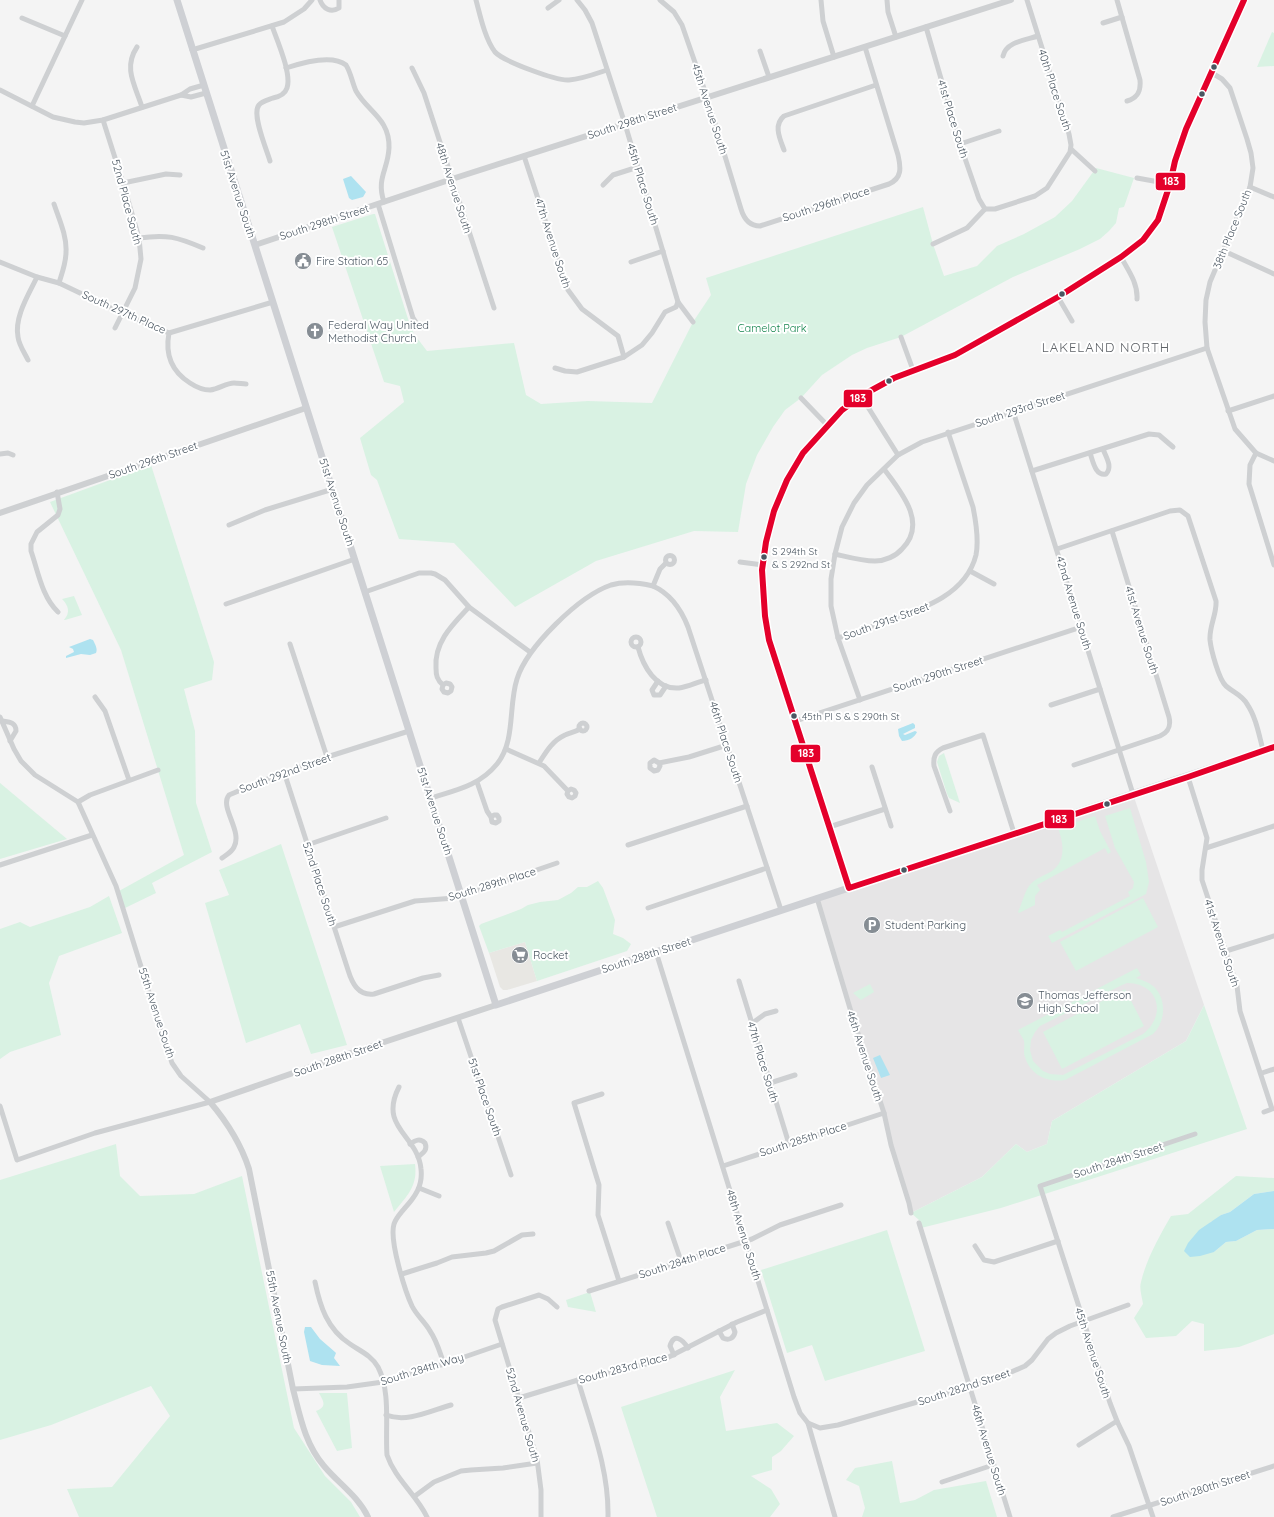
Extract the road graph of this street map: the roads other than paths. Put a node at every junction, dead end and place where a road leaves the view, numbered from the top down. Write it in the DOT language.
graph roads {
  1 [pos="82,0"];
  2 [pos="177,0"];
  3 [pos="312,0"];
  4 [pos="320,0"];
  5 [pos="339,0"];
  6 [pos="476,0"];
  7 [pos="559,0"];
  8 [pos="577,0"];
  9 [pos="660,0"];
  10 [pos="822,0"];
  11 [pos="887,0"];
  12 [pos="1011,0"];
  13 [pos="1027,0"];
  14 [pos="1117,0"];
  15 [pos="1244,0"];
  16 [pos="548,8"];
  17 [pos="1122,17"];
  18 [pos="22,18"];
  19 [pos="1103,23"];
  20 [pos="272,26"];
  21 [pos="926,27"];
  22 [pos="66,36"];
  23 [pos="1038,36"];
  24 [pos="896,37"];
  25 [pos="137,47"];
  26 [pos="864,47"];
  27 [pos="192,50"];
  28 [pos="760,51"];
  29 [pos="1003,56"];
  30 [pos="834,57"];
  31 [pos="286,68"];
  32 [pos="412,68"];
  33 [pos="607,70"];
  34 [pos="1212,73"];
  35 [pos="769,77"];
  36 [pos="204,85"];
  37 [pos="876,85"];
  38 [pos="0,90"];
  39 [pos="206,93"];
  40 [pos="181,95"];
  41 [pos="707,97"];
  42 [pos="1127,101"];
  43 [pos="32,106"];
  44 [pos="142,107"];
  45 [pos="103,120"];
  46 [pos="625,124"];
  47 [pos="999,132"];
  48 [pos="960,144"];
  49 [pos="1071,149"];
  50 [pos="784,150"];
  51 [pos="524,156"];
  52 [pos="270,161"];
  53 [pos="638,167"];
  54 [pos="1095,170"];
  55 [pos="180,175"];
  56 [pos="1137,178"];
  57 [pos="452,179"];
  58 [pos="123,183"];
  59 [pos="1170,184"];
  60 [pos="603,185"];
  61 [pos="1250,187"];
  62 [pos="1274,197"];
  63 [pos="381,203"];
  64 [pos="54,204"];
  65 [pos="985,209"];
  66 [pos="750,224"];
  67 [pos="139,238"];
  68 [pos="933,244"];
  69 [pos="255,245"];
  70 [pos="203,248"];
  71 [pos="663,251"];
  72 [pos="1224,251"];
  73 [pos="1121,257"];
  74 [pos="0,262"];
  75 [pos="631,262"];
  76 [pos="1274,274"];
  77 [pos="38,277"];
  78 [pos="59,283"];
  79 [pos="1058,297"];
  80 [pos="1137,299"];
  81 [pos="273,302"];
  82 [pos="678,302"];
  83 [pos="494,308"];
  84 [pos="122,313"];
  85 [pos="1072,321"];
  86 [pos="693,322"];
  87 [pos="419,326"];
  88 [pos="115,328"];
  89 [pos="169,333"];
  90 [pos="901,337"];
  91 [pos="1207,348"];
  92 [pos="624,357"];
  93 [pos="28,360"];
  94 [pos="555,368"];
  95 [pos="913,370"];
  96 [pos="246,384"];
  97 [pos="861,396"];
  98 [pos="1274,396"];
  99 [pos="801,398"];
  100 [pos="306,408"];
  101 [pos="1013,411"];
  102 [pos="1228,411"];
  103 [pos="827,425"];
  104 [pos="948,432"];
  105 [pos="1173,447"];
  106 [pos="1104,449"];
  107 [pos="1090,453"];
  108 [pos="1256,453"];
  109 [pos="0,454"];
  110 [pos="13,455"];
  111 [pos="898,455"];
  112 [pos="1274,461"];
  113 [pos="884,469"];
  114 [pos="1032,471"];
  115 [pos="333,489"];
  116 [pos="57,492"];
  117 [pos="0,513"];
  118 [pos="229,525"];
  119 [pos="1112,531"];
  120 [pos="1057,549"];
  121 [pos="836,554"];
  122 [pos="355,559"];
  123 [pos="740,562"];
  124 [pos="666,563"];
  125 [pos="1274,565"];
  126 [pos="762,568"];
  127 [pos="970,571"];
  128 [pos="994,584"];
  129 [pos="653,586"];
  130 [pos="365,592"];
  131 [pos="226,604"];
  132 [pos="469,606"];
  133 [pos="58,612"];
  134 [pos="1081,627"];
  135 [pos="838,638"];
  136 [pos="290,644"];
  137 [pos="638,647"];
  138 [pos="530,652"];
  139 [pos="706,680"];
  140 [pos="443,685"];
  141 [pos="1100,689"];
  142 [pos="95,697"];
  143 [pos="860,700"];
  144 [pos="1052,705"];
  145 [pos="1,719"];
  146 [pos="794,721"];
  147 [pos="580,729"];
  148 [pos="409,731"];
  149 [pos="10,740"];
  150 [pos="727,746"];
  151 [pos="1274,747"];
  152 [pos="506,749"];
  153 [pos="1119,750"];
  154 [pos="1263,750"];
  155 [pos="327,757"];
  156 [pos="659,762"];
  157 [pos="539,763"];
  158 [pos="1074,765"];
  159 [pos="872,768"];
  160 [pos="158,770"];
  161 [pos="284,772"];
  162 [pos="1188,777"];
  163 [pos="129,780"];
  164 [pos="477,782"];
  165 [pos="568,791"];
  166 [pos="1133,794"];
  167 [pos="431,798"];
  168 [pos="78,802"];
  169 [pos="747,806"];
  170 [pos="885,809"];
  171 [pos="950,811"];
  172 [pos="491,817"];
  173 [pos="386,818"];
  174 [pos="891,826"];
  175 [pos="1274,826"];
  176 [pos="829,827"];
  177 [pos="1014,833"];
  178 [pos="92,835"];
  179 [pos="308,845"];
  180 [pos="628,845"];
  181 [pos="1206,848"];
  182 [pos="222,858"];
  183 [pos="557,863"];
  184 [pos="0,865"];
  185 [pos="767,868"];
  186 [pos="849,888"];
  187 [pos="462,896"];
  188 [pos="817,898"];
  189 [pos="648,908"];
  190 [pos="781,910"];
  191 [pos="334,927"];
  192 [pos="1274,936"];
  193 [pos="1226,951"];
  194 [pos="656,952"];
  195 [pos="439,975"];
  196 [pos="738,981"];
  197 [pos="496,1005"];
  198 [pos="776,1011"];
  199 [pos="458,1018"];
  200 [pos="751,1024"];
  201 [pos="1274,1069"];
  202 [pos="1262,1073"];
  203 [pos="795,1075"];
  204 [pos="770,1083"];
  205 [pos="399,1087"];
  206 [pos="602,1094"];
  207 [pos="210,1102"];
  208 [pos="0,1106"];
  209 [pos="1264,1112"];
  210 [pos="884,1113"];
  211 [pos="1195,1134"];
  212 [pos="410,1144"];
  213 [pos="789,1144"];
  214 [pos="418,1157"];
  215 [pos="723,1166"];
  216 [pos="511,1175"];
  217 [pos="1040,1186"];
  218 [pos="420,1188"];
  219 [pos="439,1196"];
  220 [pos="841,1205"];
  221 [pos="911,1214"];
  222 [pos="668,1223"];
  223 [pos="920,1223"];
  224 [pos="532,1234"];
  225 [pos="746,1241"];
  226 [pos="1058,1241"];
  227 [pos="975,1246"];
  228 [pos="681,1261"];
  229 [pos="402,1274"];
  230 [pos="619,1281"];
  231 [pos="315,1282"];
  232 [pos="589,1291"];
  233 [pos="1128,1305"];
  234 [pos="557,1306"];
  235 [pos="767,1310"];
  236 [pos="1083,1322"];
  237 [pos="732,1324"];
  238 [pos="719,1331"];
  239 [pos="502,1344"];
  240 [pos="688,1348"];
  241 [pos="674,1355"];
  242 [pos="444,1364"];
  243 [pos="578,1380"];
  244 [pos="383,1382"];
  245 [pos="969,1386"];
  246 [pos="293,1389"];
  247 [pos="519,1398"];
  248 [pos="450,1405"];
  249 [pos="386,1415"];
  250 [pos="1117,1421"];
  251 [pos="808,1423"];
  252 [pos="1079,1445"];
  253 [pos="537,1463"];
  254 [pos="993,1465"];
  255 [pos="1274,1466"];
  256 [pos="942,1482"];
  257 [pos="414,1496"];
  258 [pos="1149,1506"];
  259 [pos="368,1517"];
  260 [pos="427,1517"];
  261 [pos="541,1517"];
  262 [pos="608,1517"];
  263 [pos="835,1517"];
  264 [pos="1010,1517"];
  265 [pos="1114,1517"];
  266 [pos="1152,1517"];
  1 -- 22 [label="street"];
  2 -- 27 [label="main road, 51st Avenue South"];
  3 -- 20 [label="street"];
  4 -- 5 [label="street"];
  6 -- 33 [label="street"];
  7 -- 16 [label="street"];
  8 -- 33 [label="street, 45th Place South"];
  9 -- 41 [label="street, 45th Avenue South"];
  10 -- 30 [label="street"];
  11 -- 24 [label="street"];
  12 -- 21 [label="street, South 298th Street"];
  13 -- 23 [label="street, 40th Place South"];
  14 -- 17 [label="street"];
  15 -- 34 [label="street"];
  17 -- 19 [label="street"];
  17 -- 42 [label="street"];
  18 -- 22 [label="street"];
  20 -- 27 [label="street"];
  20 -- 31 [label="street"];
  21 -- 24 [label="street, South 298th Street"];
  21 -- 48 [label="street, 41st Place South"];
  22 -- 43 [label="street"];
  23 -- 29 [label="street"];
  23 -- 49 [label="street, 40th Place South"];
  24 -- 26 [label="street, South 298th Street"];
  25 -- 44 [label="street"];
  26 -- 30 [label="street, South 298th Street"];
  26 -- 37 [label="street"];
  27 -- 36 [label="main road, 51st Avenue South"];
  28 -- 35 [label="street"];
  30 -- 35 [label="street, South 298th Street"];
  31 -- 52 [label="street"];
  31 -- 63 [label="street"];
  32 -- 57 [label="street, 48th Avenue South"];
  33 -- 46 [label="street, 45th Place South"];
  34 -- 59 [label="street"];
  34 -- 61 [label="street, 38th Place South"];
  35 -- 41 [label="street, South 298th Street"];
  36 -- 39 [label="main road, 51st Avenue South"];
  36 -- 40 [label="street"];
  37 -- 50 [label="street"];
  37 -- 66 [label="street, South 296th Place"];
  38 -- 43 [label="street"];
  39 -- 40 [label="street"];
  39 -- 69 [label="main road, 51st Avenue South"];
  40 -- 44 [label="street"];
  41 -- 46 [label="street, South 298th Street"];
  41 -- 66 [label="street, 45th Avenue South"];
  43 -- 45 [label="street"];
  44 -- 45 [label="street"];
  45 -- 58 [label="street, 52nd Place South"];
  46 -- 51 [label="street, South 298th Street"];
  46 -- 53 [label="street, 45th Place South"];
  47 -- 48 [label="street"];
  48 -- 65 [label="street, 41st Place South"];
  49 -- 54 [label="street"];
  49 -- 65 [label="street"];
  51 -- 57 [label="street, South 298th Street"];
  51 -- 92 [label="street, 47th Avenue South"];
  53 -- 60 [label="street"];
  53 -- 71 [label="street, 45th Place South"];
  55 -- 58 [label="street"];
  56 -- 59 [label="street"];
  57 -- 63 [label="street, South 298th Street"];
  57 -- 83 [label="street, 48th Avenue South"];
  58 -- 67 [label="street, 52nd Place South"];
  59 -- 73 [label="street"];
  61 -- 62 [label="street"];
  61 -- 72 [label="street, 38th Place South"];
  63 -- 69 [label="street, South 298th Street"];
  63 -- 87 [label="street"];
  64 -- 78 [label="street"];
  65 -- 68 [label="street"];
  67 -- 70 [label="street"];
  67 -- 84 [label="street, 52nd Place South"];
  69 -- 81 [label="main road, 51st Avenue South"];
  71 -- 75 [label="street"];
  71 -- 82 [label="street, 45th Place South"];
  72 -- 76 [label="street"];
  72 -- 91 [label="street, 38th Place South"];
  73 -- 79 [label="street"];
  73 -- 80 [label="street"];
  74 -- 77 [label="street, South 297th Place"];
  77 -- 78 [label="street, South 297th Place"];
  77 -- 93 [label="street"];
  78 -- 84 [label="street, South 297th Place"];
  79 -- 85 [label="street"];
  79 -- 95 [label="street"];
  81 -- 89 [label="street, South 297th Place"];
  81 -- 100 [label="main road, 51st Avenue South"];
  82 -- 86 [label="street, 45th Place South"];
  82 -- 92 [label="street"];
  84 -- 88 [label="street, 52nd Place South"];
  84 -- 89 [label="street, South 297th Place"];
  89 -- 96 [label="street"];
  90 -- 95 [label="street"];
  91 -- 101 [label="street, South 293rd Street"];
  91 -- 102 [label="street, 38th Place South"];
  92 -- 94 [label="street"];
  95 -- 97 [label="street"];
  97 -- 103 [label="street"];
  97 -- 111 [label="street"];
  98 -- 102 [label="street"];
  99 -- 103 [label="street"];
  100 -- 115 [label="main road, 51st Avenue South"];
  100 -- 116 [label="street, South 296th Street"];
  101 -- 104 [label="street, South 293rd Street"];
  101 -- 114 [label="street, 42nd Avenue South"];
  102 -- 108 [label="street, 38th Place South"];
  103 -- 126 [label="street"];
  104 -- 111 [label="street, South 293rd Street"];
  104 -- 127 [label="street"];
  105 -- 106 [label="street"];
  106 -- 107 [label="street"];
  106 -- 107 [label="street"];
  107 -- 114 [label="street"];
  108 -- 112 [label="street"];
  108 -- 125 [label="street"];
  109 -- 110 [label="street"];
  111 -- 113 [label="street, South 293rd Street"];
  113 -- 121 [label="street, South 293rd Street"];
  113 -- 121 [label="street"];
  114 -- 120 [label="street, 42nd Avenue South"];
  115 -- 118 [label="street"];
  115 -- 122 [label="main road, 51st Avenue South"];
  116 -- 117 [label="street, South 296th Street"];
  116 -- 133 [label="street"];
  119 -- 120 [label="street"];
  119 -- 153 [label="street, 41st Avenue South"];
  119 -- 154 [label="street"];
  120 -- 134 [label="street, 42nd Avenue South"];
  121 -- 135 [label="street"];
  122 -- 130 [label="main road, 51st Avenue South"];
  122 -- 131 [label="street"];
  123 -- 126 [label="street"];
  124 -- 129 [label="street"];
  126 -- 146 [label="street"];
  127 -- 128 [label="street"];
  127 -- 135 [label="street, South 291st Street"];
  129 -- 138 [label="street"];
  129 -- 139 [label="street, 46th Place South"];
  130 -- 132 [label="street"];
  130 -- 148 [label="main road, 51st Avenue South"];
  132 -- 138 [label="street"];
  132 -- 140 [label="street"];
  134 -- 141 [label="street, 42nd Avenue South"];
  134 -- 143 [label="street, South 290th Street"];
  135 -- 143 [label="street"];
  136 -- 155 [label="street"];
  137 -- 139 [label="street"];
  138 -- 152 [label="street"];
  139 -- 150 [label="street, 46th Place South"];
  141 -- 144 [label="street"];
  141 -- 153 [label="street, 42nd Avenue South"];
  142 -- 163 [label="street"];
  143 -- 146 [label="street, South 290th Street"];
  145 -- 149 [label="street"];
  145 -- 149 [label="street"];
  146 -- 176 [label="street"];
  147 -- 157 [label="street"];
  148 -- 155 [label="street, South 292nd Street"];
  148 -- 167 [label="main road, 51st Avenue South"];
  149 -- 168 [label="street"];
  150 -- 156 [label="street"];
  150 -- 169 [label="street, 46th Place South"];
  151 -- 154 [label="main road, South 288th Street"];
  152 -- 157 [label="street"];
  152 -- 164 [label="street"];
  153 -- 158 [label="street"];
  153 -- 166 [label="street, 42nd Avenue South"];
  154 -- 162 [label="main road, South 288th Street"];
  155 -- 161 [label="street, South 292nd Street"];
  157 -- 165 [label="street"];
  159 -- 170 [label="street"];
  160 -- 163 [label="street"];
  161 -- 179 [label="street, 52nd Place South"];
  161 -- 182 [label="street, South 292nd Street"];
  162 -- 166 [label="main road, South 288th Street"];
  162 -- 181 [label="street, 41st Avenue South"];
  163 -- 168 [label="street"];
  164 -- 167 [label="street"];
  164 -- 172 [label="street"];
  166 -- 177 [label="main road, South 288th Street"];
  167 -- 187 [label="main road, 51st Avenue South"];
  168 -- 178 [label="street, 55th Avenue South"];
  169 -- 180 [label="street"];
  169 -- 185 [label="street, 46th Place South"];
  170 -- 174 [label="street"];
  170 -- 176 [label="street"];
  171 -- 177 [label="street"];
  173 -- 179 [label="street"];
  175 -- 181 [label="street"];
  176 -- 186 [label="street"];
  177 -- 186 [label="main road, South 288th Street"];
  178 -- 184 [label="street"];
  178 -- 207 [label="street, 55th Avenue South"];
  179 -- 191 [label="street, 52nd Place South"];
  181 -- 193 [label="street, 41st Avenue South"];
  183 -- 187 [label="street, South 289th Place"];
  185 -- 189 [label="street"];
  185 -- 190 [label="street, 46th Place South"];
  186 -- 188 [label="main road, South 288th Street"];
  187 -- 191 [label="street, South 289th Place"];
  187 -- 197 [label="main road, 51st Avenue South"];
  188 -- 190 [label="main road, South 288th Street"];
  188 -- 210 [label="street, 46th Avenue South"];
  190 -- 194 [label="main road, South 288th Street"];
  191 -- 195 [label="street, 52nd Place South"];
  192 -- 193 [label="street"];
  193 -- 202 [label="street, 41st Avenue South"];
  194 -- 197 [label="main road, South 288th Street"];
  194 -- 215 [label="street, 48th Avenue South"];
  196 -- 200 [label="street, 47th Place South"];
  197 -- 199 [label="street, South 288th Street"];
  198 -- 200 [label="street"];
  199 -- 207 [label="street, South 288th Street"];
  199 -- 216 [label="street, 51st Place South"];
  200 -- 204 [label="street, 47th Place South"];
  201 -- 202 [label="street"];
  202 -- 209 [label="street, 41st Avenue South"];
  203 -- 204 [label="street"];
  204 -- 213 [label="street, 47th Place South"];
  205 -- 212 [label="street"];
  206 -- 230 [label="street"];
  207 -- 208 [label="street, South 288th Street"];
  207 -- 246 [label="street, 55th Avenue South"];
  210 -- 213 [label="street, South 285th Place"];
  210 -- 221 [label="street, 46th Avenue South"];
  211 -- 217 [label="street, South 284th Street"];
  212 -- 214 [label="street"];
  212 -- 214 [label="street"];
  213 -- 215 [label="street, South 285th Place"];
  214 -- 218 [label="street"];
  215 -- 225 [label="street, 48th Avenue South"];
  217 -- 226 [label="street, 45th Avenue South"];
  218 -- 219 [label="street"];
  218 -- 229 [label="street"];
  220 -- 225 [label="street, South 284th Place"];
  222 -- 228 [label="street"];
  223 -- 245 [label="street, 46th Avenue South"];
  224 -- 229 [label="street"];
  225 -- 228 [label="street, South 284th Place"];
  225 -- 235 [label="street, 48th Avenue South"];
  226 -- 227 [label="street"];
  226 -- 236 [label="street, 45th Avenue South"];
  228 -- 230 [label="street, South 284th Place"];
  229 -- 242 [label="street"];
  230 -- 232 [label="street, South 284th Place"];
  231 -- 244 [label="street"];
  233 -- 236 [label="street, South 282nd Street"];
  234 -- 239 [label="street, 52nd Avenue South"];
  235 -- 237 [label="street, South 283rd Place"];
  235 -- 251 [label="street, 48th Avenue South"];
  236 -- 245 [label="street, South 282nd Street"];
  236 -- 250 [label="street, 45th Avenue South"];
  237 -- 238 [label="street, South 283rd Place"];
  237 -- 238 [label="street"];
  238 -- 240 [label="street, South 283rd Place"];
  239 -- 242 [label="street, South 284th Way"];
  239 -- 247 [label="street, 52nd Avenue South"];
  240 -- 241 [label="street, South 283rd Place"];
  240 -- 241 [label="street"];
  241 -- 243 [label="street, South 283rd Place"];
  242 -- 244 [label="street, South 284th Way"];
  243 -- 247 [label="street, South 283rd Place"];
  243 -- 262 [label="street"];
  244 -- 246 [label="street, South 284th Way"];
  244 -- 249 [label="street"];
  245 -- 251 [label="street, South 282nd Street"];
  245 -- 254 [label="street, 46th Avenue South"];
  246 -- 259 [label="street, 55th Avenue South"];
  247 -- 253 [label="street, 52nd Avenue South"];
  248 -- 249 [label="street"];
  249 -- 257 [label="street"];
  250 -- 252 [label="street"];
  250 -- 258 [label="street, 45th Avenue South"];
  251 -- 263 [label="street, 48th Avenue South"];
  253 -- 257 [label="street"];
  253 -- 261 [label="street, 52nd Avenue South"];
  254 -- 256 [label="street"];
  254 -- 264 [label="street, 46th Avenue South"];
  255 -- 258 [label="street, South 280th Street"];
  257 -- 260 [label="street"];
  258 -- 265 [label="street, South 280th Street"];
  258 -- 266 [label="street, 45th Avenue South"];
}
